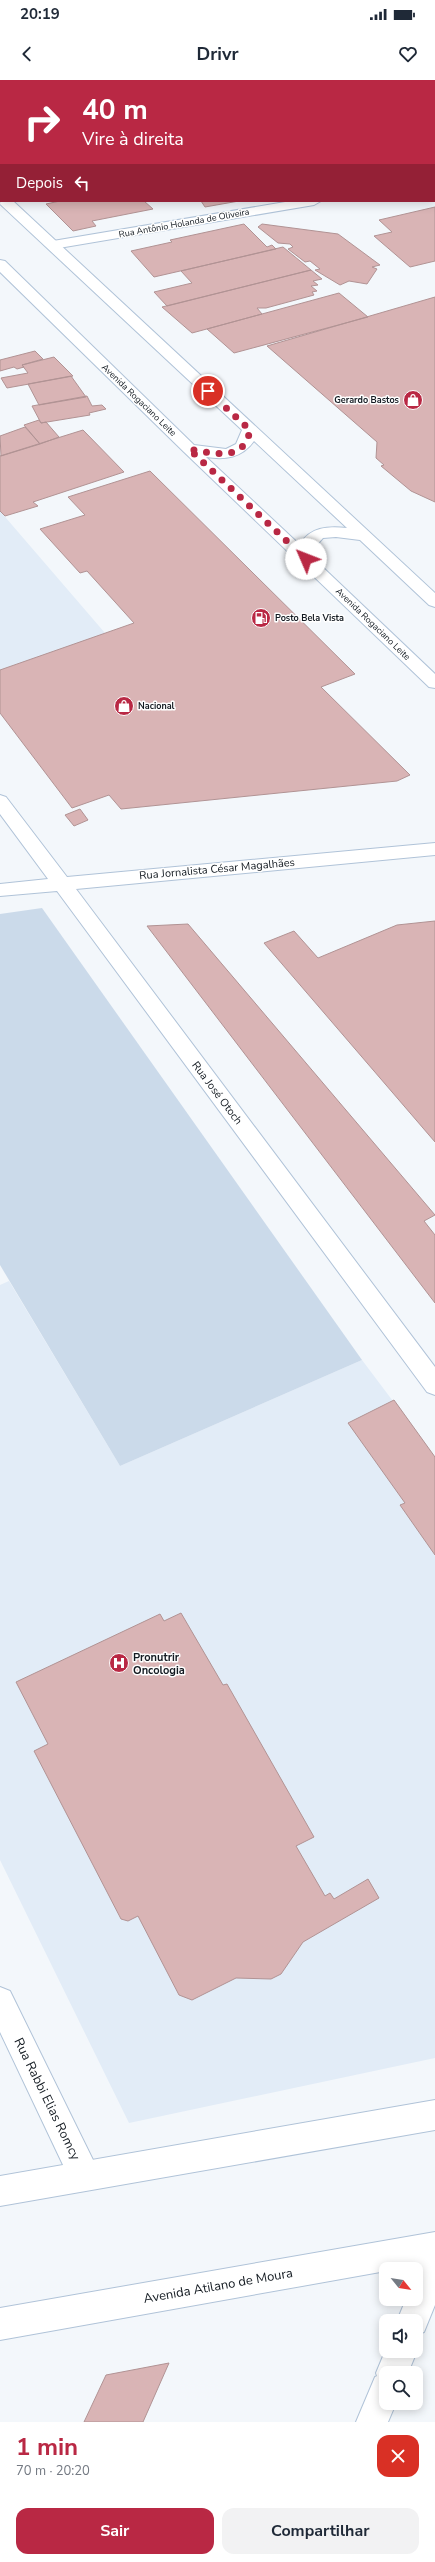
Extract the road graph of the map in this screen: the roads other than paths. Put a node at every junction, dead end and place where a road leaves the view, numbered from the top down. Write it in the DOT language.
graph roads {
  1 [pos="6,202"];
  2 [pos="308,202"];
  3 [pos="53,245"];
  4 [pos="0,264"];
  5 [pos="250,430"];
  6 [pos="189,449"];
  7 [pos="366,538"];
  8 [pos="306,559"];
  9 [pos="435,602"];
  10 [pos="435,683"];
  11 [pos="0,801"];
  12 [pos="435,849"];
  13 [pos="61,883"];
  14 [pos="0,890"];
  15 [pos="435,1385"];
  16 [pos="0,2001"];
  17 [pos="435,2115"];
  18 [pos="84,2175"];
  19 [pos="0,2191"];
  20 [pos="435,2247"];
  21 [pos="435,2266"];
  22 [pos="416,2314"];
  23 [pos="0,2324"];
  24 [pos="379,2405"];
  25 [pos="372,2422"];
  1 -- 3 [label="main road"];
  2 -- 3 [label="main road, Rua Antônio Holanda de Oliveira"];
  3 -- 5 [label="main road"];
  4 -- 6 [label="main road, Avenida Rogaciano Leite"];
  5 -- 6 [label="main road"];
  5 -- 7 [label="main road"];
  6 -- 8 [label="main road, Avenida Rogaciano Leite"];
  7 -- 8 [label="main road"];
  7 -- 9 [label="main road"];
  8 -- 10 [label="main road, Avenida Rogaciano Leite"];
  11 -- 13 [label="main road, Rua José Otoch"];
  12 -- 13 [label="main road, Rua Jornalista César Magalhães"];
  13 -- 14 [label="main road, Rua Jornalista César Magalhães"];
  13 -- 15 [label="main road, Rua José Otoch"];
  16 -- 18 [label="main road, Rua Rabbi Elias Romcy"];
  17 -- 18 [label="main road"];
  18 -- 19 [label="main road"];
  20 -- 23 [label="main road, Avenida Atilano de Moura"];
  21 -- 22 [label="main road"];
  24 -- 25 [label="main road"];
}
